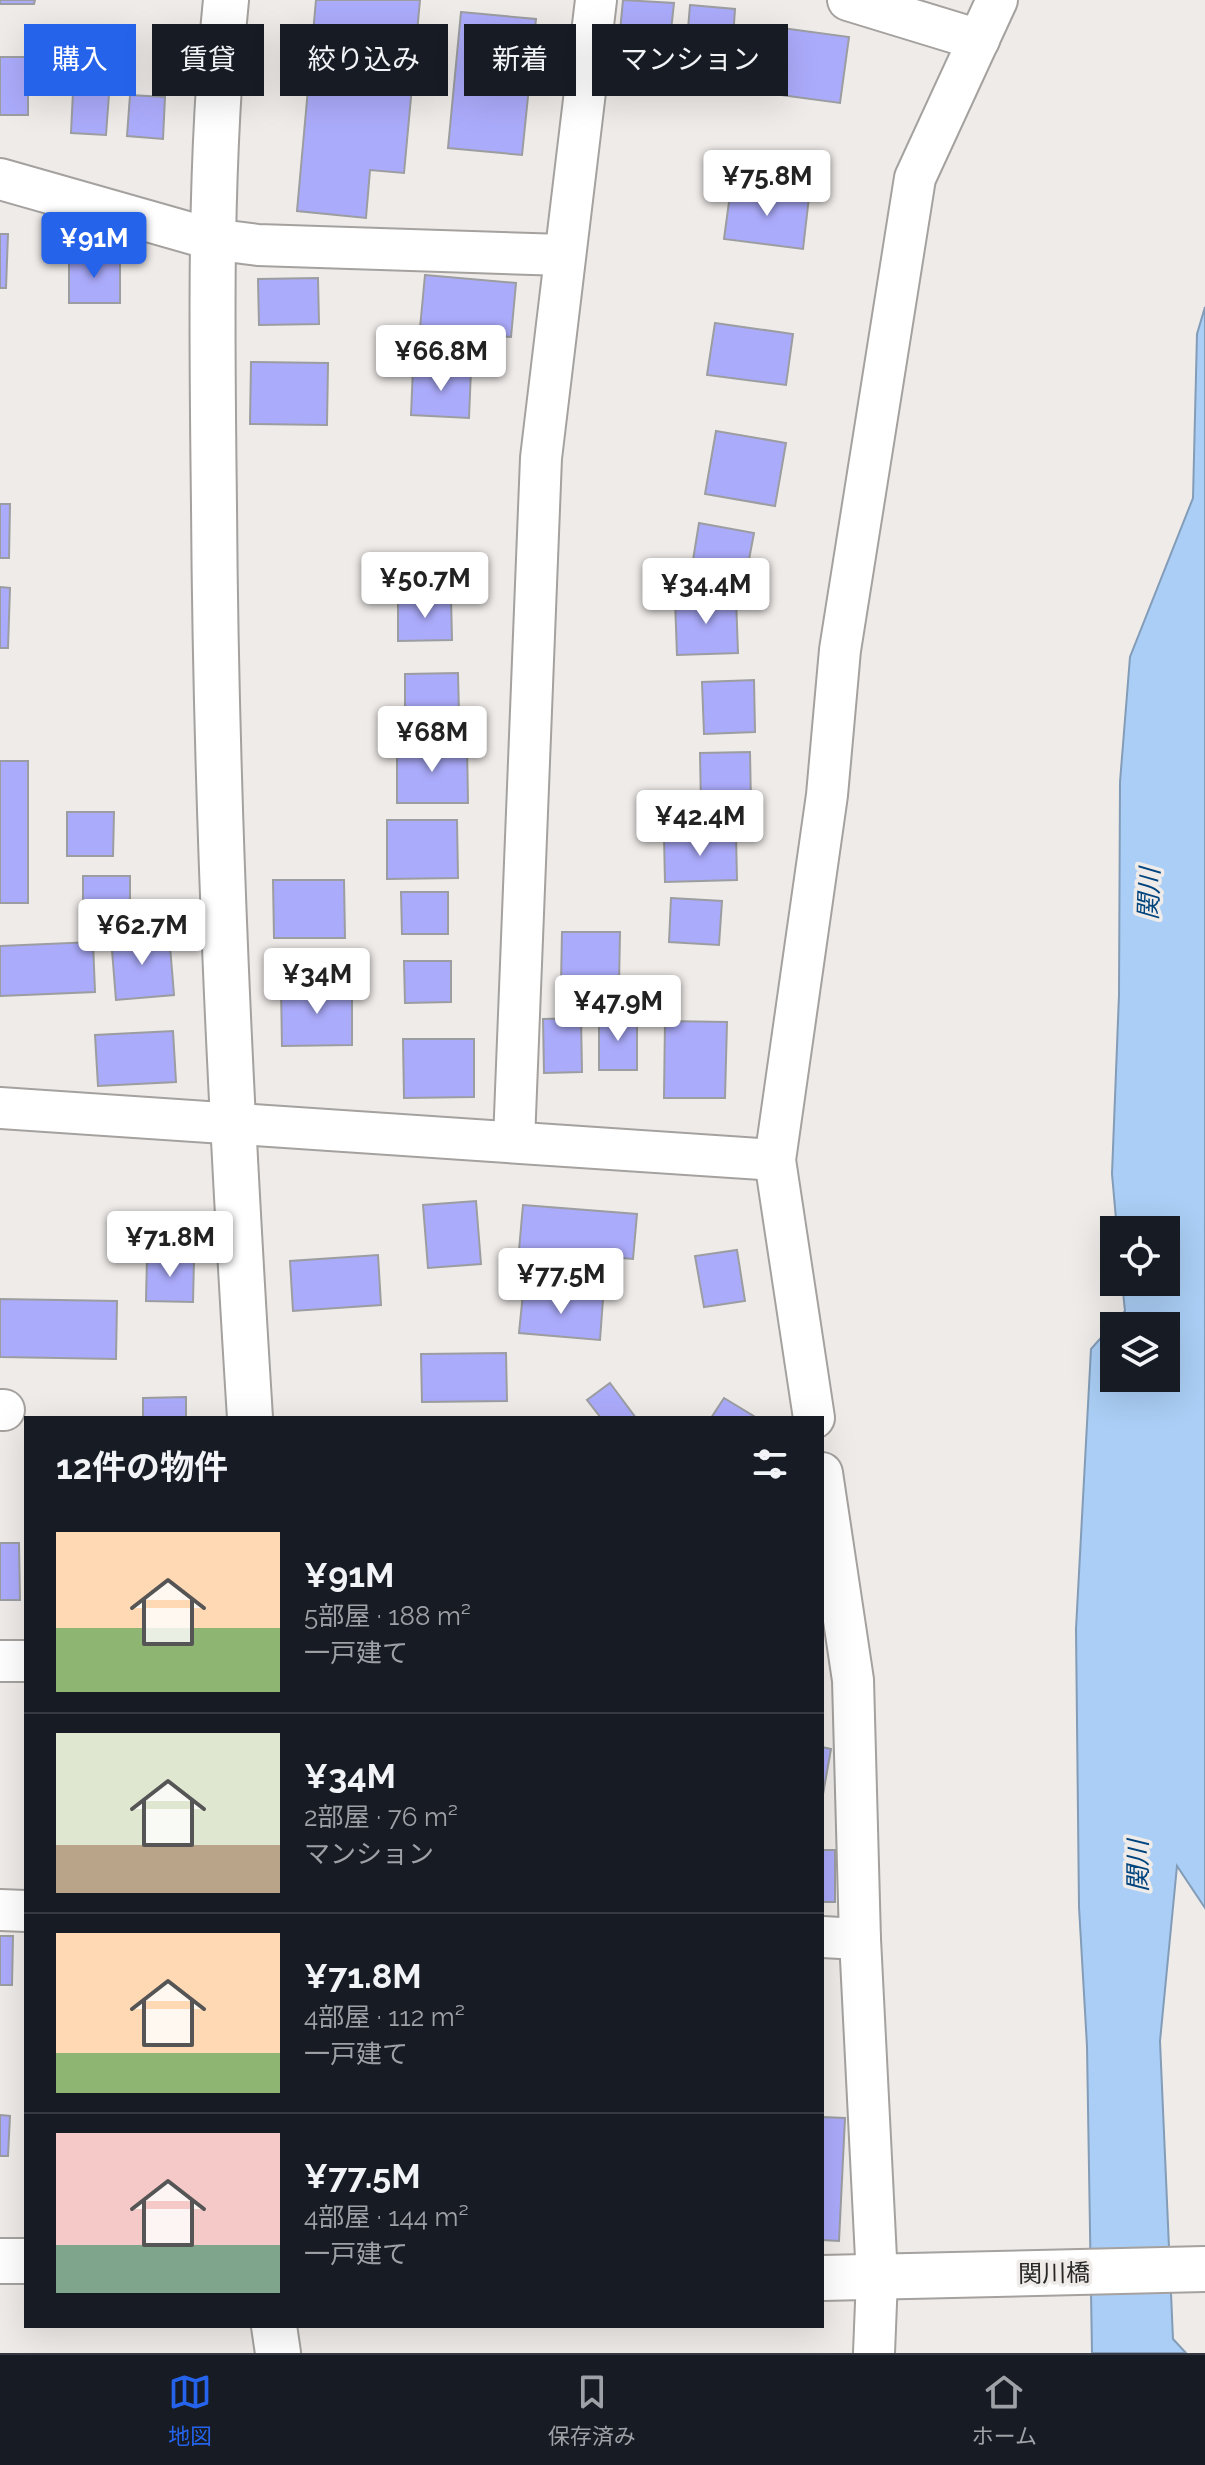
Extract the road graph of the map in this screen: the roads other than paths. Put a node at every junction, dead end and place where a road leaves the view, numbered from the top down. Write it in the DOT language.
graph roads {
  1 [pos="226,0"];
  2 [pos="596,0"];
  3 [pos="848,0"];
  4 [pos="997,0"];
  5 [pos="979,40"];
  6 [pos="0,179"];
  7 [pos="211,239"];
  8 [pos="564,255"];
  9 [pos="0,1108"];
  10 [pos="231,1124"];
  11 [pos="514,1141"];
  12 [pos="775,1160"];
  13 [pos="250,1416"];
  14 [pos="814,1416"];
  15 [pos="824,1499"];
  16 [pos="0,1661"];
  17 [pos="24,1661"];
  18 [pos="838,1680"];
  19 [pos="0,1910"];
  20 [pos="24,1911"];
  21 [pos="841,1938"];
  22 [pos="0,2261"];
  23 [pos="24,2261"];
  24 [pos="1205,2269"];
  25 [pos="824,2278"];
  26 [pos="890,2278"];
  27 [pos="274,2328"];
  28 [pos="278,2353"];
  29 [pos="874,2353"];
  1 -- 7 [label="street"];
  2 -- 8 [label="street"];
  3 -- 5 [label="street"];
  4 -- 5 [label="street"];
  5 -- 12 [label="street"];
  6 -- 7 [label="street"];
  7 -- 8 [label="street"];
  7 -- 10 [label="street"];
  8 -- 11 [label="street"];
  9 -- 10 [label="street"];
  10 -- 11 [label="street"];
  10 -- 13 [label="street"];
  11 -- 12 [label="street"];
  12 -- 14 [label="street"];
  15 -- 18 [label="street"];
  16 -- 17 [label="street"];
  18 -- 21 [label="street"];
  19 -- 20 [label="street"];
  21 -- 26 [label="street"];
  22 -- 23 [label="street"];
  24 -- 26 [label="street, 関川橋"];
  25 -- 26 [label="street, 関川橋"];
  26 -- 29 [label="street"];
  27 -- 28 [label="street"];
}
